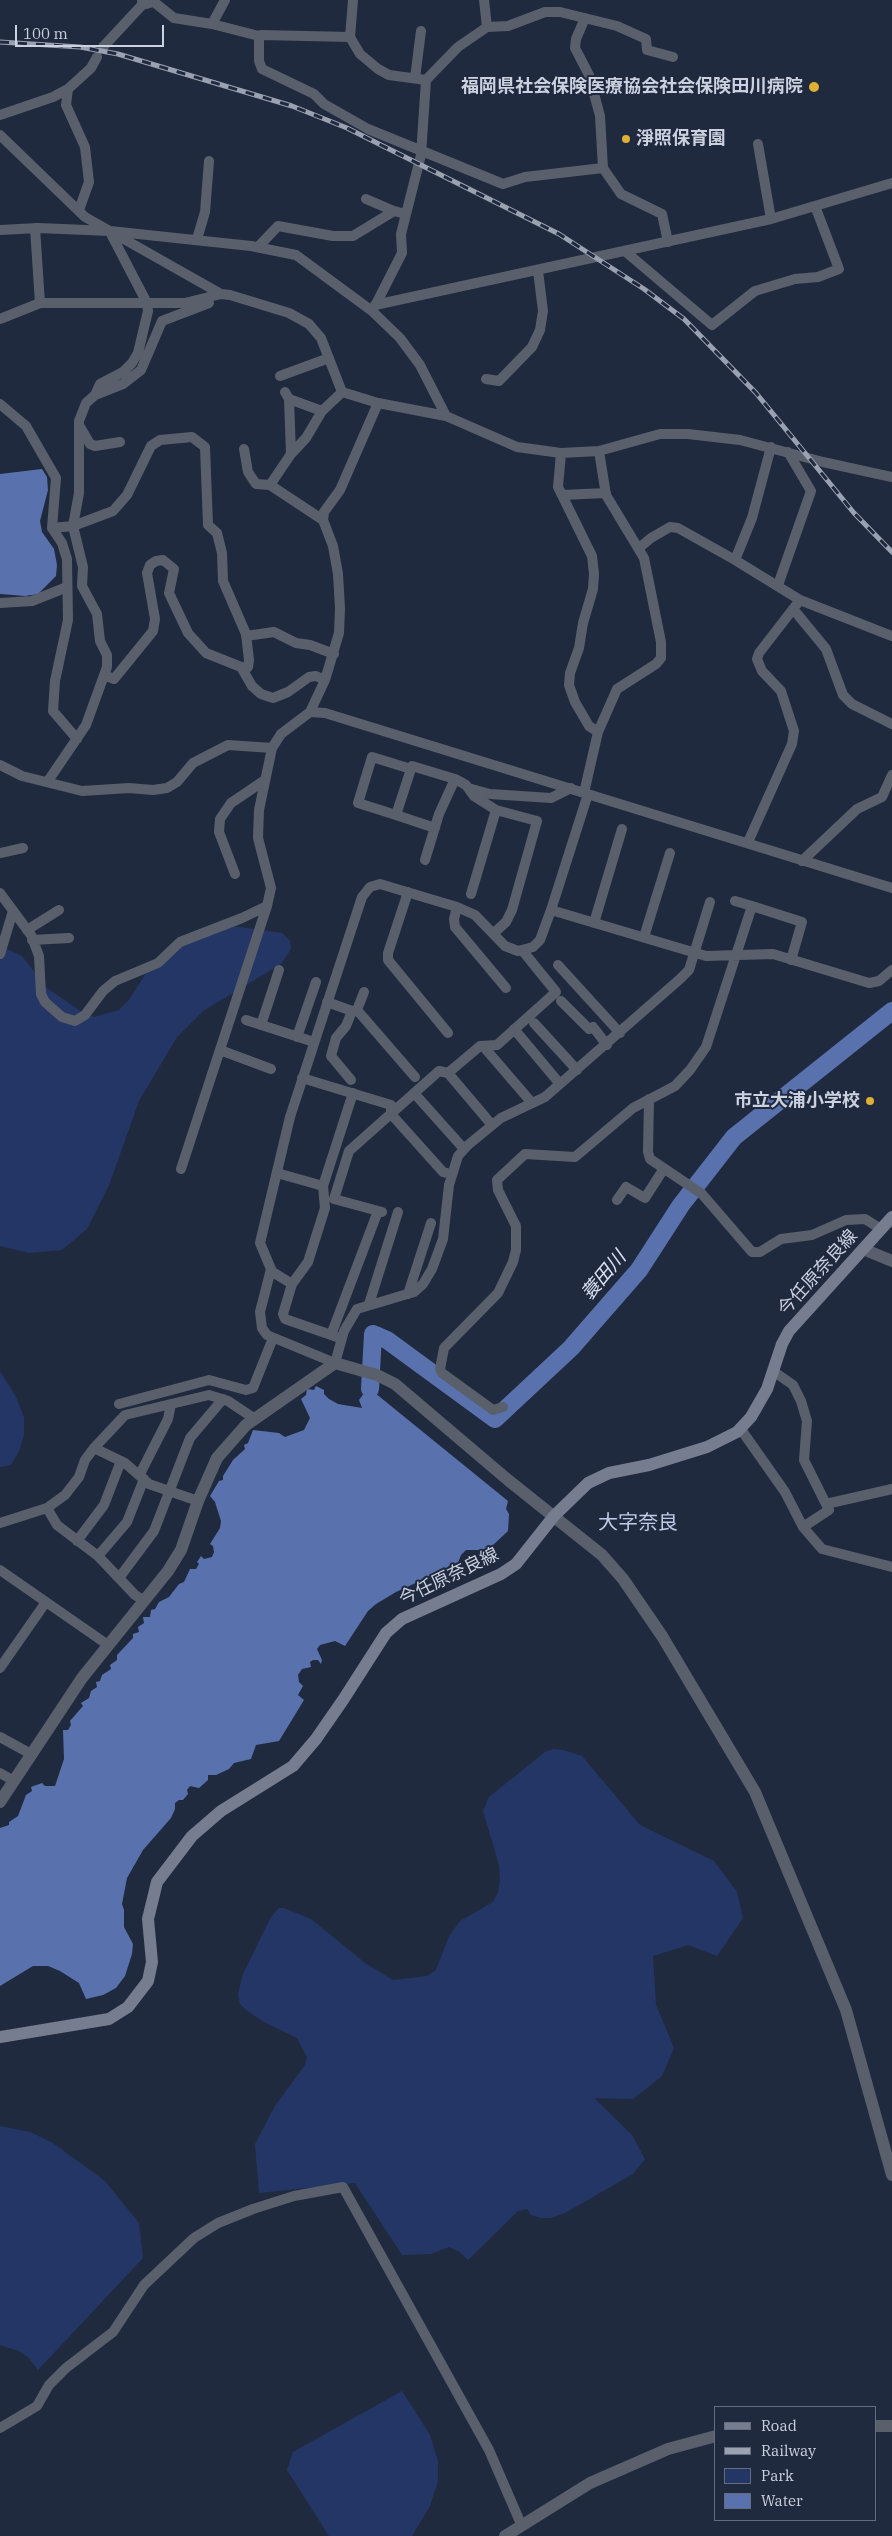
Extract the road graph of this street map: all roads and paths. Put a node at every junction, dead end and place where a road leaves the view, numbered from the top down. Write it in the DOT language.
graph roads {
  1 [pos="225,0"];
  2 [pos="353,0"];
  3 [pos="484,0"];
  4 [pos="142,2"];
  5 [pos="585,18"];
  6 [pos="212,24"];
  7 [pos="487,27"];
  8 [pos="422,31"];
  9 [pos="259,36"];
  10 [pos="350,36"];
  11 [pos="103,47"];
  12 [pos="97,57"];
  13 [pos="673,57"];
  14 [pos="415,78"];
  15 [pos="426,80"];
  16 [pos="68,89"];
  17 [pos="0,115"];
  18 [pos="0,135"];
  19 [pos="758,144"];
  20 [pos="421,153"];
  21 [pos="209,161"];
  22 [pos="603,168"];
  23 [pos="892,183"];
  24 [pos="366,200"];
  25 [pos="816,206"];
  26 [pos="79,210"];
  27 [pos="394,211"];
  28 [pos="406,214"];
  29 [pos="771,219"];
  30 [pos="35,228"];
  31 [pos="0,230"];
  32 [pos="110,231"];
  33 [pos="197,239"];
  34 [pos="668,242"];
  35 [pos="258,247"];
  36 [pos="626,252"];
  37 [pos="538,271"];
  38 [pos="220,294"];
  39 [pos="147,303"];
  40 [pos="40,304"];
  41 [pos="373,308"];
  42 [pos="0,320"];
  43 [pos="329,358"];
  44 [pos="280,376"];
  45 [pos="486,379"];
  46 [pos="342,392"];
  47 [pos="95,395"];
  48 [pos="378,403"];
  49 [pos="0,404"];
  50 [pos="322,411"];
  51 [pos="446,416"];
  52 [pos="79,425"];
  53 [pos="120,442"];
  54 [pos="771,447"];
  55 [pos="244,449"];
  56 [pos="599,451"];
  57 [pos="791,453"];
  58 [pos="291,454"];
  59 [pos="561,454"];
  60 [pos="892,477"];
  61 [pos="270,485"];
  62 [pos="606,493"];
  63 [pos="562,496"];
  64 [pos="323,520"];
  65 [pos="73,526"];
  66 [pos="52,528"];
  67 [pos="639,548"];
  68 [pos="735,560"];
  69 [pos="778,585"];
  70 [pos="67,587"];
  71 [pos="800,600"];
  72 [pos="0,603"];
  73 [pos="794,610"];
  74 [pos="246,636"];
  75 [pos="892,636"];
  76 [pos="334,654"];
  77 [pos="245,670"];
  78 [pos="104,676"];
  79 [pos="325,680"];
  80 [pos="310,712"];
  81 [pos="892,724"];
  82 [pos="598,732"];
  83 [pos="77,739"];
  84 [pos="272,748"];
  85 [pos="1,769"];
  86 [pos="411,769"];
  87 [pos="892,775"];
  88 [pos="456,779"];
  89 [pos="264,780"];
  90 [pos="48,781"];
  91 [pos="468,788"];
  92 [pos="571,788"];
  93 [pos="586,794"];
  94 [pos="496,810"];
  95 [pos="396,815"];
  96 [pos="435,828"];
  97 [pos="622,829"];
  98 [pos="748,842"];
  99 [pos="23,848"];
  100 [pos="0,853"];
  101 [pos="670,853"];
  102 [pos="425,860"];
  103 [pos="802,861"];
  104 [pos="235,874"];
  105 [pos="892,888"];
  106 [pos="408,892"];
  107 [pos="0,893"];
  108 [pos="471,894"];
  109 [pos="735,901"];
  110 [pos="710,902"];
  111 [pos="267,906"];
  112 [pos="752,906"];
  113 [pos="457,907"];
  114 [pos="58,910"];
  115 [pos="551,910"];
  116 [pos="13,911"];
  117 [pos="594,922"];
  118 [pos="494,933"];
  119 [pos="30,935"];
  120 [pos="644,937"];
  121 [pos="69,938"];
  122 [pos="522,950"];
  123 [pos="694,952"];
  124 [pos="0,954"];
  125 [pos="737,955"];
  126 [pos="791,960"];
  127 [pos="558,965"];
  128 [pos="279,970"];
  129 [pos="892,970"];
  130 [pos="316,982"];
  131 [pos="506,988"];
  132 [pos="364,992"];
  133 [pos="561,1001"];
  134 [pos="327,1002"];
  135 [pos="354,1010"];
  136 [pos="246,1020"];
  137 [pos="534,1023"];
  138 [pos="261,1026"];
  139 [pos="514,1030"];
  140 [pos="448,1033"];
  141 [pos="620,1033"];
  142 [pos="297,1037"];
  143 [pos="314,1042"];
  144 [pos="607,1044"];
  145 [pos="483,1046"];
  146 [pos="220,1050"];
  147 [pos="272,1068"];
  148 [pos="577,1070"];
  149 [pos="448,1074"];
  150 [pos="415,1077"];
  151 [pos="302,1078"];
  152 [pos="351,1080"];
  153 [pos="560,1084"];
  154 [pos="353,1093"];
  155 [pos="414,1093"];
  156 [pos="649,1099"];
  157 [pos="532,1103"];
  158 [pos="391,1114"];
  159 [pos="492,1125"];
  160 [pos="464,1149"];
  161 [pos="181,1169"];
  162 [pos="663,1170"];
  163 [pos="277,1173"];
  164 [pos="451,1174"];
  165 [pos="323,1186"];
  166 [pos="617,1200"];
  167 [pos="398,1212"];
  168 [pos="892,1217"];
  169 [pos="431,1223"];
  170 [pos="880,1229"];
  171 [pos="862,1249"];
  172 [pos="892,1261"];
  173 [pos="271,1271"];
  174 [pos="292,1284"];
  175 [pos="408,1294"];
  176 [pos="370,1304"];
  177 [pos="331,1335"];
  178 [pos="273,1338"];
  179 [pos="342,1339"];
  180 [pos="334,1363"];
  181 [pos="773,1371"];
  182 [pos="223,1399"];
  183 [pos="119,1404"];
  184 [pos="171,1404"];
  185 [pos="503,1408"];
  186 [pos="255,1419"];
  187 [pos="740,1428"];
  188 [pos="94,1448"];
  189 [pos="121,1462"];
  190 [pos="142,1476"];
  191 [pos="892,1489"];
  192 [pos="168,1490"];
  193 [pos="198,1500"];
  194 [pos="826,1504"];
  195 [pos="47,1508"];
  196 [pos="554,1516"];
  197 [pos="0,1523"];
  198 [pos="803,1527"];
  199 [pos="77,1541"];
  200 [pos="98,1556"];
  201 [pos="892,1567"];
  202 [pos="1,1572"];
  203 [pos="119,1578"];
  204 [pos="143,1600"];
  205 [pos="46,1602"];
  206 [pos="108,1645"];
  207 [pos="0,1668"];
  208 [pos="0,1737"];
  209 [pos="31,1754"];
  210 [pos="0,1773"];
  211 [pos="14,1781"];
  212 [pos="0,1802"];
  213 [pos="0,2037"];
  214 [pos="892,2175"];
  215 [pos="877,2426"];
  216 [pos="892,2426"];
  217 [pos="0,2428"];
  218 [pos="714,2437"];
  219 [pos="521,2524"];
  220 [pos="505,2536"];
  1 -- 6 [label="street"];
  2 -- 10 [label="street"];
  3 -- 7 [label="street"];
  4 -- 6 [label="street"];
  4 -- 11 [label="street"];
  5 -- 7 [label="street"];
  5 -- 13 [label="street"];
  5 -- 22 [label="street"];
  6 -- 9 [label="street"];
  7 -- 15 [label="street"];
  8 -- 14 [label="street"];
  9 -- 10 [label="street"];
  9 -- 20 [label="street"];
  10 -- 14 [label="street"];
  12 -- 16 [label="street"];
  14 -- 15 [label="street"];
  15 -- 20 [label="street"];
  16 -- 17 [label="street"];
  16 -- 26 [label="street"];
  18 -- 26 [label="street"];
  19 -- 29 [label="street"];
  20 -- 22 [label="street"];
  20 -- 28 [label="street"];
  21 -- 33 [label="street"];
  22 -- 34 [label="street"];
  23 -- 25 [label="street"];
  24 -- 27 [label="street"];
  25 -- 29 [label="street"];
  25 -- 36 [label="street"];
  26 -- 32 [label="street"];
  27 -- 28 [label="street"];
  27 -- 35 [label="street"];
  28 -- 41 [label="street"];
  29 -- 34 [label="street"];
  30 -- 31 [label="street"];
  30 -- 32 [label="street"];
  30 -- 40 [label="street"];
  32 -- 33 [label="street"];
  32 -- 38 [label="street"];
  32 -- 39 [label="street"];
  33 -- 35 [label="street"];
  34 -- 36 [label="street"];
  35 -- 41 [label="street"];
  36 -- 37 [label="street"];
  37 -- 41 [label="street"];
  37 -- 45 [label="street"];
  38 -- 39 [label="street"];
  38 -- 43 [label="street"];
  38 -- 47 [label="street"];
  39 -- 40 [label="street"];
  39 -- 47 [label="street"];
  40 -- 42 [label="street"];
  41 -- 51 [label="street"];
  43 -- 44 [label="street"];
  43 -- 46 [label="street"];
  46 -- 48 [label="street"];
  46 -- 50 [label="street"];
  47 -- 52 [label="street"];
  48 -- 51 [label="street"];
  48 -- 64 [label="street"];
  49 -- 66 [label="street"];
  50 -- 58 [label="street"];
  50 -- 58 [label="street"];
  51 -- 59 [label="street"];
  52 -- 53 [label="street"];
  52 -- 65 [label="street"];
  54 -- 56 [label="street"];
  54 -- 57 [label="street"];
  54 -- 68 [label="street"];
  55 -- 61 [label="street"];
  56 -- 59 [label="street"];
  56 -- 62 [label="street"];
  57 -- 60 [label="street"];
  57 -- 69 [label="street"];
  58 -- 61 [label="street"];
  59 -- 63 [label="street"];
  61 -- 64 [label="street"];
  62 -- 63 [label="street"];
  62 -- 67 [label="street"];
  63 -- 82 [label="street"];
  64 -- 76 [label="street"];
  65 -- 66 [label="street"];
  65 -- 74 [label="street"];
  65 -- 78 [label="street"];
  66 -- 70 [label="street"];
  67 -- 68 [label="street"];
  67 -- 82 [label="street"];
  68 -- 69 [label="street"];
  69 -- 71 [label="street"];
  70 -- 72 [label="street"];
  70 -- 83 [label="street"];
  71 -- 73 [label="street"];
  71 -- 75 [label="street"];
  73 -- 81 [label="street"];
  73 -- 98 [label="street"];
  74 -- 76 [label="street"];
  74 -- 77 [label="street"];
  76 -- 79 [label="street"];
  77 -- 78 [label="street"];
  77 -- 79 [label="street"];
  78 -- 83 [label="street"];
  79 -- 80 [label="street"];
  80 -- 84 [label="street"];
  80 -- 92 [label="street"];
  82 -- 93 [label="street"];
  83 -- 90 [label="street"];
  84 -- 89 [label="street"];
  84 -- 90 [label="street"];
  85 -- 90 [label="street"];
  86 -- 88 [label="street"];
  86 -- 95 [label="street"];
  86 -- 95 [label="street"];
  87 -- 103 [label="street"];
  88 -- 91 [label="street"];
  88 -- 96 [label="street"];
  89 -- 104 [label="street"];
  89 -- 111 [label="street"];
  91 -- 92 [label="street"];
  91 -- 94 [label="street"];
  92 -- 93 [label="street"];
  93 -- 98 [label="street"];
  93 -- 115 [label="street"];
  94 -- 108 [label="street"];
  94 -- 118 [label="street"];
  95 -- 96 [label="street"];
  96 -- 102 [label="street"];
  97 -- 117 [label="street"];
  98 -- 103 [label="street"];
  99 -- 100 [label="street"];
  101 -- 120 [label="street"];
  103 -- 105 [label="street"];
  106 -- 113 [label="street"];
  106 -- 134 [label="street"];
  106 -- 140 [label="street"];
  107 -- 116 [label="street"];
  109 -- 112 [label="street"];
  110 -- 123 [label="street"];
  111 -- 119 [label="street"];
  111 -- 146 [label="street"];
  112 -- 125 [label="street"];
  112 -- 126 [label="street"];
  113 -- 118 [label="street"];
  113 -- 131 [label="street"];
  114 -- 119 [label="street"];
  115 -- 117 [label="street"];
  115 -- 122 [label="street"];
  116 -- 119 [label="street"];
  116 -- 124 [label="street"];
  117 -- 120 [label="street"];
  118 -- 122 [label="street"];
  119 -- 121 [label="street"];
  120 -- 123 [label="street"];
  122 -- 139 [label="street"];
  123 -- 125 [label="street"];
  123 -- 141 [label="street"];
  125 -- 126 [label="street"];
  125 -- 156 [label="street"];
  126 -- 129 [label="street"];
  127 -- 141 [label="street"];
  128 -- 138 [label="street"];
  130 -- 142 [label="street"];
  132 -- 135 [label="street"];
  133 -- 144 [label="street"];
  134 -- 135 [label="street"];
  134 -- 143 [label="street"];
  135 -- 150 [label="street"];
  135 -- 152 [label="street"];
  136 -- 138 [label="street"];
  137 -- 148 [label="street"];
  138 -- 142 [label="street"];
  139 -- 145 [label="street"];
  139 -- 153 [label="street"];
  141 -- 144 [label="street"];
  142 -- 143 [label="street"];
  143 -- 151 [label="street"];
  144 -- 148 [label="street"];
  145 -- 149 [label="street"];
  145 -- 157 [label="street"];
  146 -- 147 [label="street"];
  146 -- 161 [label="street"];
  148 -- 153 [label="street"];
  149 -- 155 [label="street"];
  149 -- 159 [label="street"];
  151 -- 154 [label="street"];
  151 -- 163 [label="street"];
  153 -- 157 [label="street"];
  154 -- 158 [label="street"];
  154 -- 165 [label="street"];
  155 -- 158 [label="street"];
  155 -- 160 [label="street"];
  156 -- 162 [label="street"];
  156 -- 185 [label="street"];
  157 -- 159 [label="street"];
  158 -- 164 [label="street"];
  158 -- 177 [label="street"];
  159 -- 160 [label="street"];
  160 -- 164 [label="street"];
  162 -- 166 [label="street"];
  162 -- 170 [label="street"];
  163 -- 165 [label="street"];
  163 -- 173 [label="street"];
  164 -- 175 [label="street"];
  165 -- 174 [label="street"];
  167 -- 176 [label="street"];
  168 -- 170 [label="main road, 今任原奈良線"];
  169 -- 175 [label="street"];
  170 -- 171 [label="main road, 今任原奈良線"];
  171 -- 172 [label="street"];
  171 -- 181 [label="main road, 今任原奈良線"];
  173 -- 174 [label="street"];
  173 -- 178 [label="street"];
  174 -- 177 [label="street"];
  175 -- 176 [label="street"];
  176 -- 179 [label="street"];
  177 -- 179 [label="street"];
  178 -- 180 [label="street"];
  178 -- 183 [label="street"];
  179 -- 180 [label="street"];
  180 -- 186 [label="street"];
  180 -- 196 [label="street"];
  181 -- 187 [label="main road, 今任原奈良線"];
  181 -- 194 [label="street"];
  182 -- 184 [label="street"];
  182 -- 186 [label="street"];
  182 -- 192 [label="street"];
  184 -- 188 [label="street"];
  184 -- 190 [label="street"];
  186 -- 193 [label="street"];
  187 -- 196 [label="main road, 今任原奈良線"];
  187 -- 198 [label="street"];
  188 -- 189 [label="street"];
  188 -- 195 [label="street"];
  189 -- 190 [label="street"];
  189 -- 199 [label="street"];
  190 -- 192 [label="street"];
  190 -- 200 [label="street"];
  191 -- 194 [label="street"];
  192 -- 193 [label="street"];
  192 -- 203 [label="street"];
  193 -- 204 [label="street"];
  194 -- 198 [label="street"];
  195 -- 197 [label="street"];
  195 -- 199 [label="street"];
  196 -- 213 [label="main road, 今任原奈良線"];
  196 -- 214 [label="street"];
  198 -- 201 [label="street"];
  199 -- 200 [label="street"];
  200 -- 203 [label="street"];
  202 -- 205 [label="street"];
  203 -- 204 [label="street"];
  204 -- 206 [label="street"];
  205 -- 206 [label="street"];
  205 -- 207 [label="street"];
  206 -- 209 [label="street"];
  208 -- 209 [label="street"];
  209 -- 211 [label="street"];
  210 -- 211 [label="street"];
  211 -- 212 [label="street"];
  215 -- 216 [label="street"];
  217 -- 219 [label="street"];
  218 -- 219 [label="street"];
  219 -- 220 [label="street"];
}
